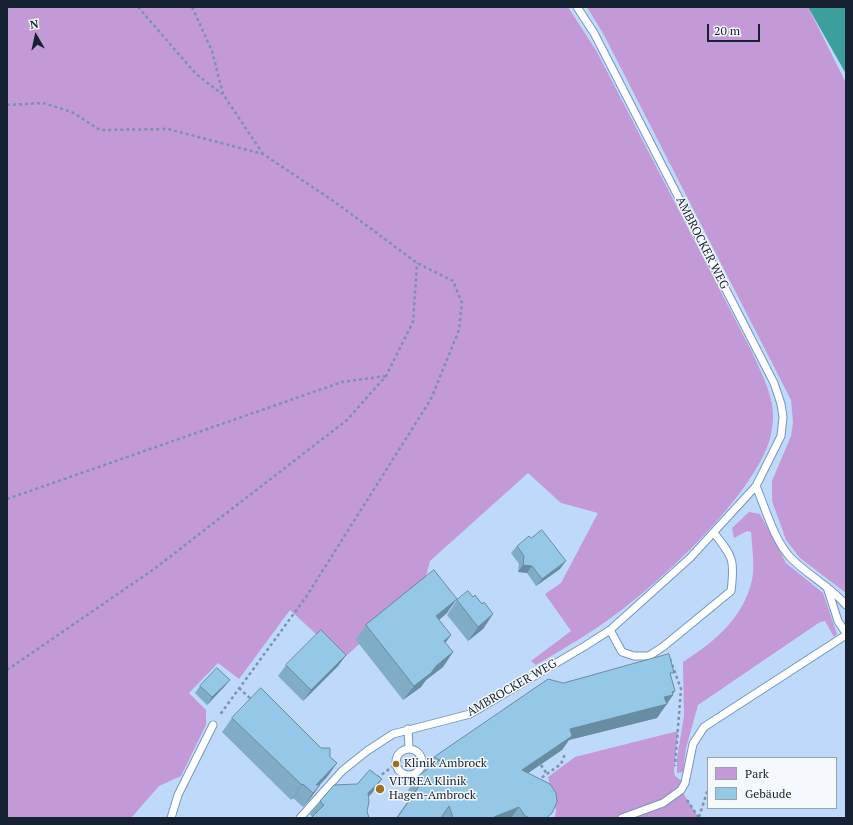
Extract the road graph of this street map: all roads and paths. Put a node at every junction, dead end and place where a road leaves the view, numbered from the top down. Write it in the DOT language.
graph roads {
  1 [pos="138,7"];
  2 [pos="192,7"];
  3 [pos="577,7"];
  4 [pos="223,94"];
  5 [pos="7,105"];
  6 [pos="263,154"];
  7 [pos="418,263"];
  8 [pos="386,376"];
  9 [pos="756,486"];
  10 [pos="7,499"];
  11 [pos="714,533"];
  12 [pos="827,587"];
  13 [pos="846,605"];
  14 [pos="610,630"];
  15 [pos="846,634"];
  16 [pos="664,646"];
  17 [pos="7,670"];
  18 [pos="239,688"];
  19 [pos="255,703"];
  20 [pos="213,725"];
  21 [pos="408,729"];
  22 [pos="409,748"];
  23 [pos="565,754"];
  24 [pos="396,764"];
  25 [pos="422,765"];
  26 [pos="541,765"];
  27 [pos="430,767"];
  28 [pos="547,774"];
  29 [pos="544,776"];
  30 [pos="372,783"];
  31 [pos="685,783"];
  32 [pos="543,784"];
  33 [pos="531,785"];
  34 [pos="681,790"];
  35 [pos="707,792"];
  36 [pos="172,818"];
  37 [pos="300,818"];
  38 [pos="622,818"];
  39 [pos="699,818"];
  1 -- 4 [label="path"];
  2 -- 4 [label="path"];
  3 -- 9 [label="lane, AMBROCKER WEG"];
  4 -- 6 [label="path"];
  5 -- 6 [label="path"];
  6 -- 7 [label="path"];
  7 -- 8 [label="path"];
  7 -- 18 [label="path"];
  8 -- 10 [label="path"];
  8 -- 17 [label="path"];
  9 -- 11 [label="lane, AMBROCKER WEG"];
  9 -- 12 [label="lane"];
  11 -- 14 [label="lane, AMBROCKER WEG"];
  11 -- 16 [label="lane"];
  12 -- 13 [label="lane"];
  12 -- 15 [label="lane"];
  14 -- 16 [label="lane"];
  14 -- 21 [label="lane, AMBROCKER WEG"];
  15 -- 31 [label="lane"];
  16 -- 31 [label="path"];
  18 -- 19 [label="path"];
  18 -- 20 [label="path"];
  20 -- 36 [label="lane"];
  21 -- 22 [label="lane"];
  21 -- 37 [label="lane, AMBROCKER WEG"];
  22 -- 24 [label="lane"];
  22 -- 25 [label="lane"];
  23 -- 28 [label="path"];
  24 -- 25 [label="lane"];
  24 -- 30 [label="path"];
  25 -- 27 [label="path"];
  26 -- 28 [label="path"];
  28 -- 29 [label="path"];
  29 -- 32 [label="path"];
  29 -- 33 [label="path"];
  31 -- 34 [label="lane"];
  34 -- 38 [label="lane"];
  34 -- 39 [label="path"];
  35 -- 39 [label="path"];
}
